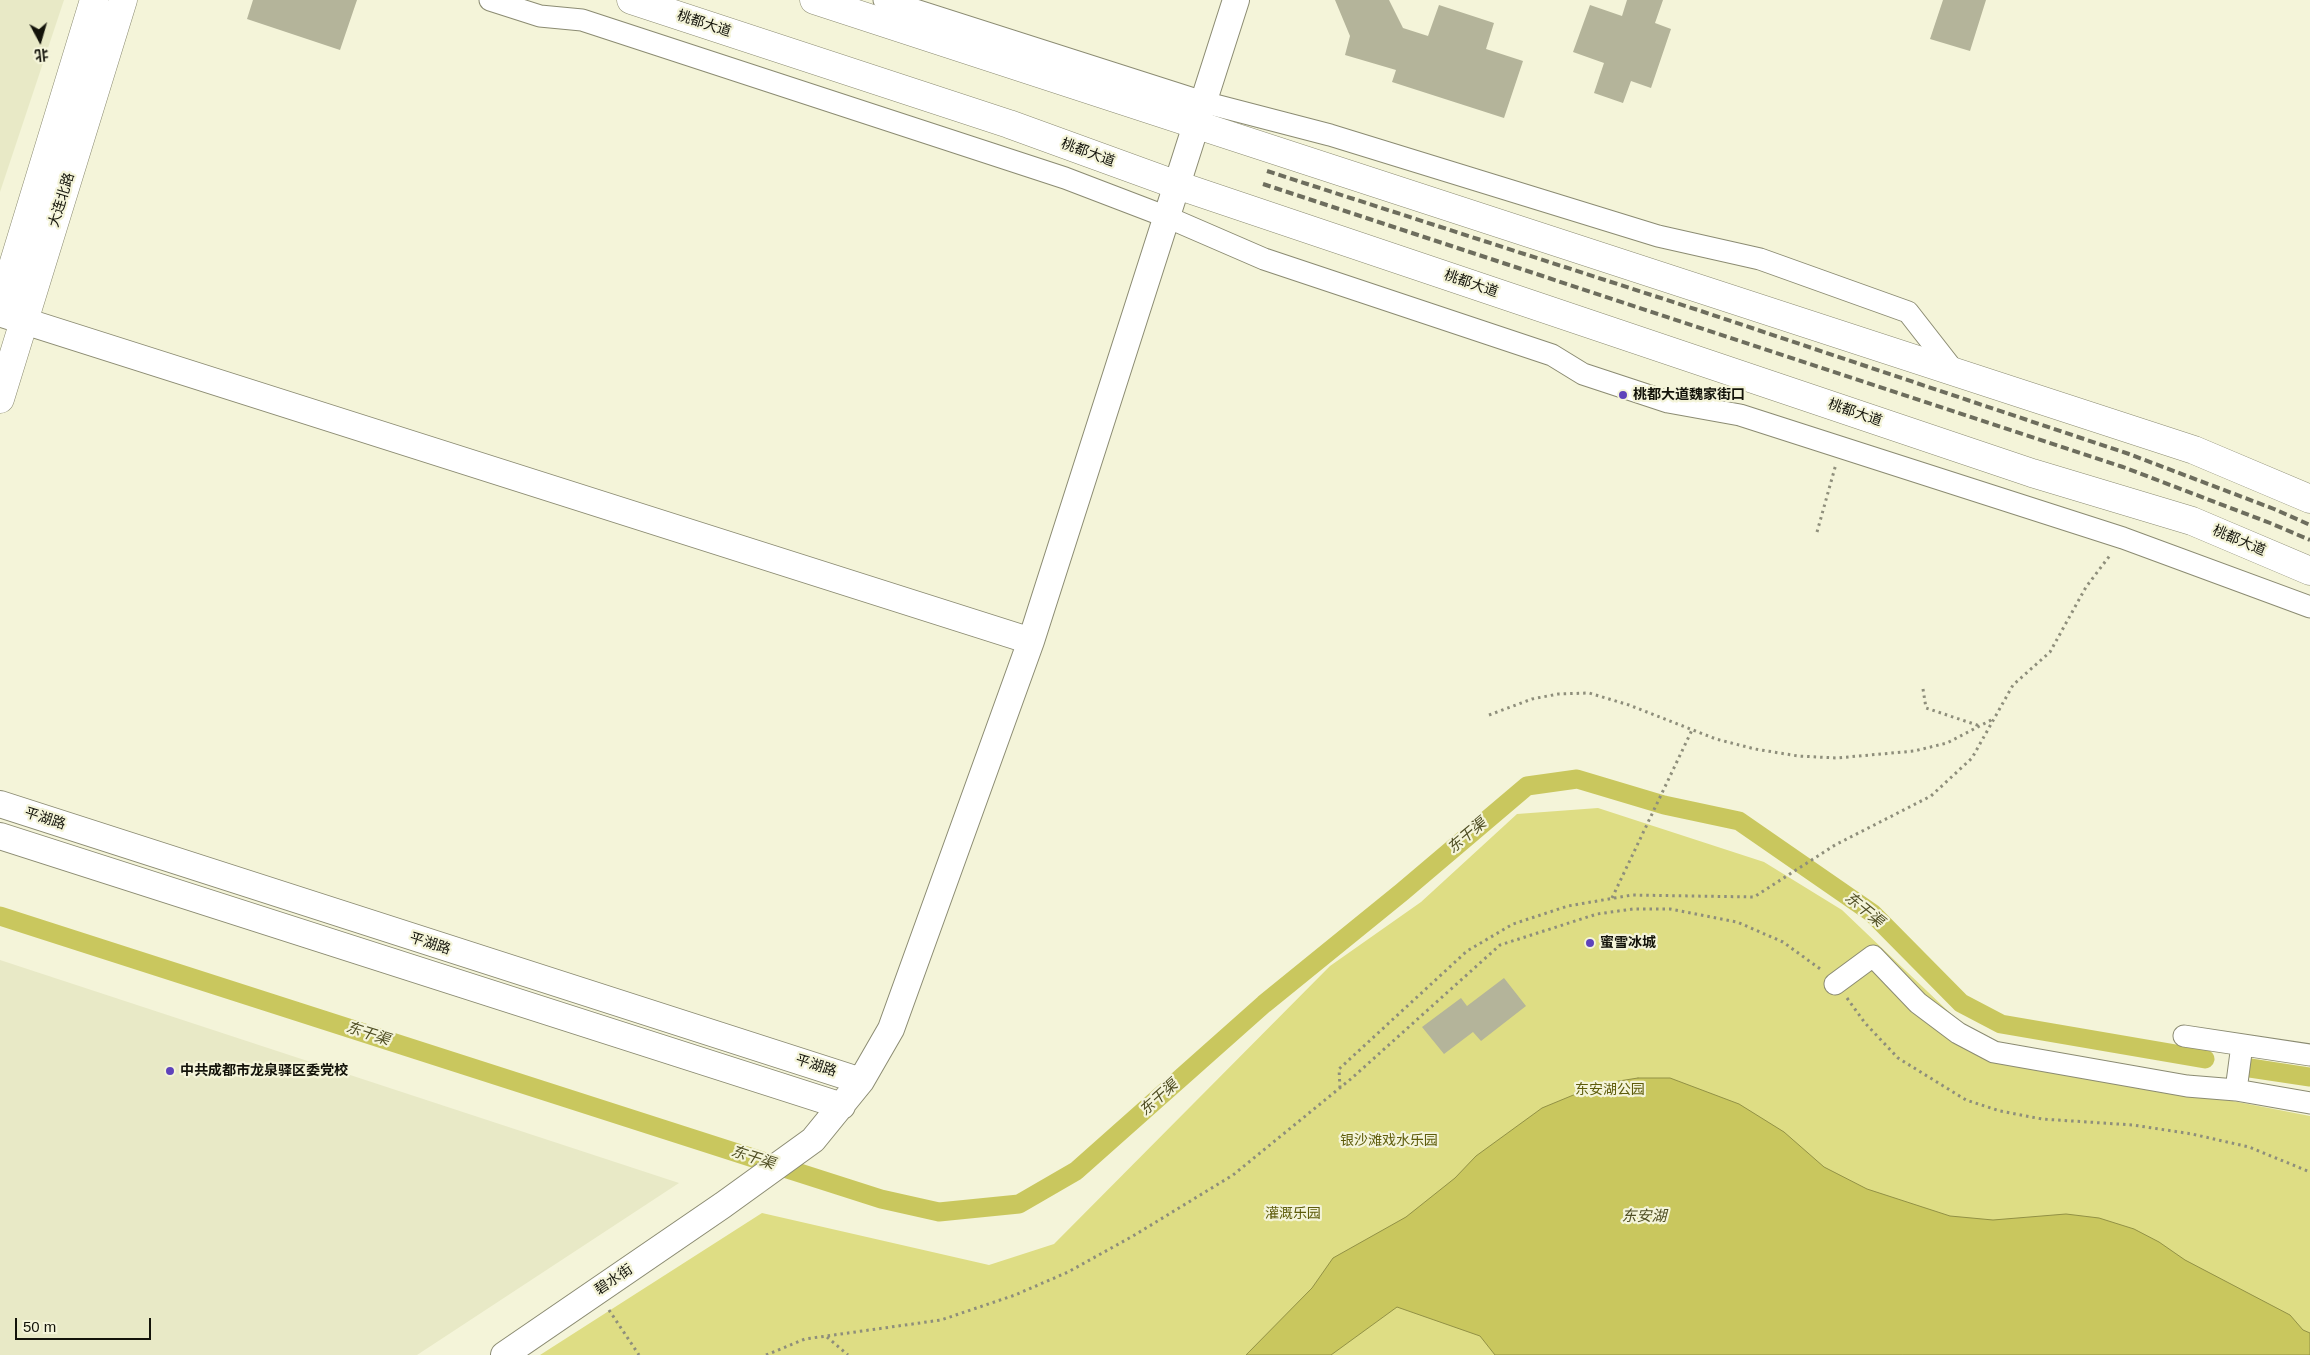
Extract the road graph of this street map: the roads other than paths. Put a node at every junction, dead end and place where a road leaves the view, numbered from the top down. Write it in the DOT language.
graph roads {
  1 [pos="94,0"];
  2 [pos="123,0"];
  3 [pos="490,0"];
  4 [pos="631,0"];
  5 [pos="814,0"];
  6 [pos="884,0"];
  7 [pos="1236,0"];
  8 [pos="1200,113"];
  9 [pos="1177,185"];
  10 [pos="1167,217"];
  11 [pos="0,308"];
  12 [pos="12,317"];
  13 [pos="1954,371"];
  14 [pos="0,399"];
  15 [pos="2310,499"];
  16 [pos="2310,570"];
  17 [pos="2310,607"];
  18 [pos="1031,641"];
  19 [pos="0,804"];
  20 [pos="0,836"];
  21 [pos="1834,984"];
  22 [pos="2184,1036"];
  23 [pos="2242,1046"];
  24 [pos="2310,1055"];
  25 [pos="861,1081"];
  26 [pos="2236,1090"];
  27 [pos="2310,1103"];
  28 [pos="842,1106"];
  29 [pos="504,1355"];
  1 -- 11 [label="main road, 大连北路"];
  2 -- 12 [label="main road, 大连北路"];
  3 -- 10 [label="street"];
  4 -- 9 [label="main road, 桃都大道"];
  5 -- 8 [label="main road"];
  6 -- 8 [label="street"];
  7 -- 8 [label="street, 碧水街"];
  8 -- 9 [label="street, 碧水街"];
  8 -- 13 [label="main road"];
  8 -- 13 [label="street"];
  9 -- 10 [label="street, 碧水街"];
  9 -- 16 [label="main road, 桃都大道"];
  10 -- 17 [label="street"];
  10 -- 18 [label="street, 碧水街"];
  12 -- 14 [label="main road, 大连北路"];
  12 -- 18 [label="street"];
  13 -- 15 [label="main road"];
  18 -- 25 [label="street, 碧水街"];
  19 -- 25 [label="street, 平湖路"];
  20 -- 28 [label="street, 平湖路"];
  21 -- 26 [label="street"];
  22 -- 23 [label="street"];
  23 -- 24 [label="street"];
  23 -- 26 [label="street"];
  25 -- 28 [label="street, 碧水街"];
  26 -- 27 [label="street"];
  28 -- 29 [label="street, 碧水街"];
}
